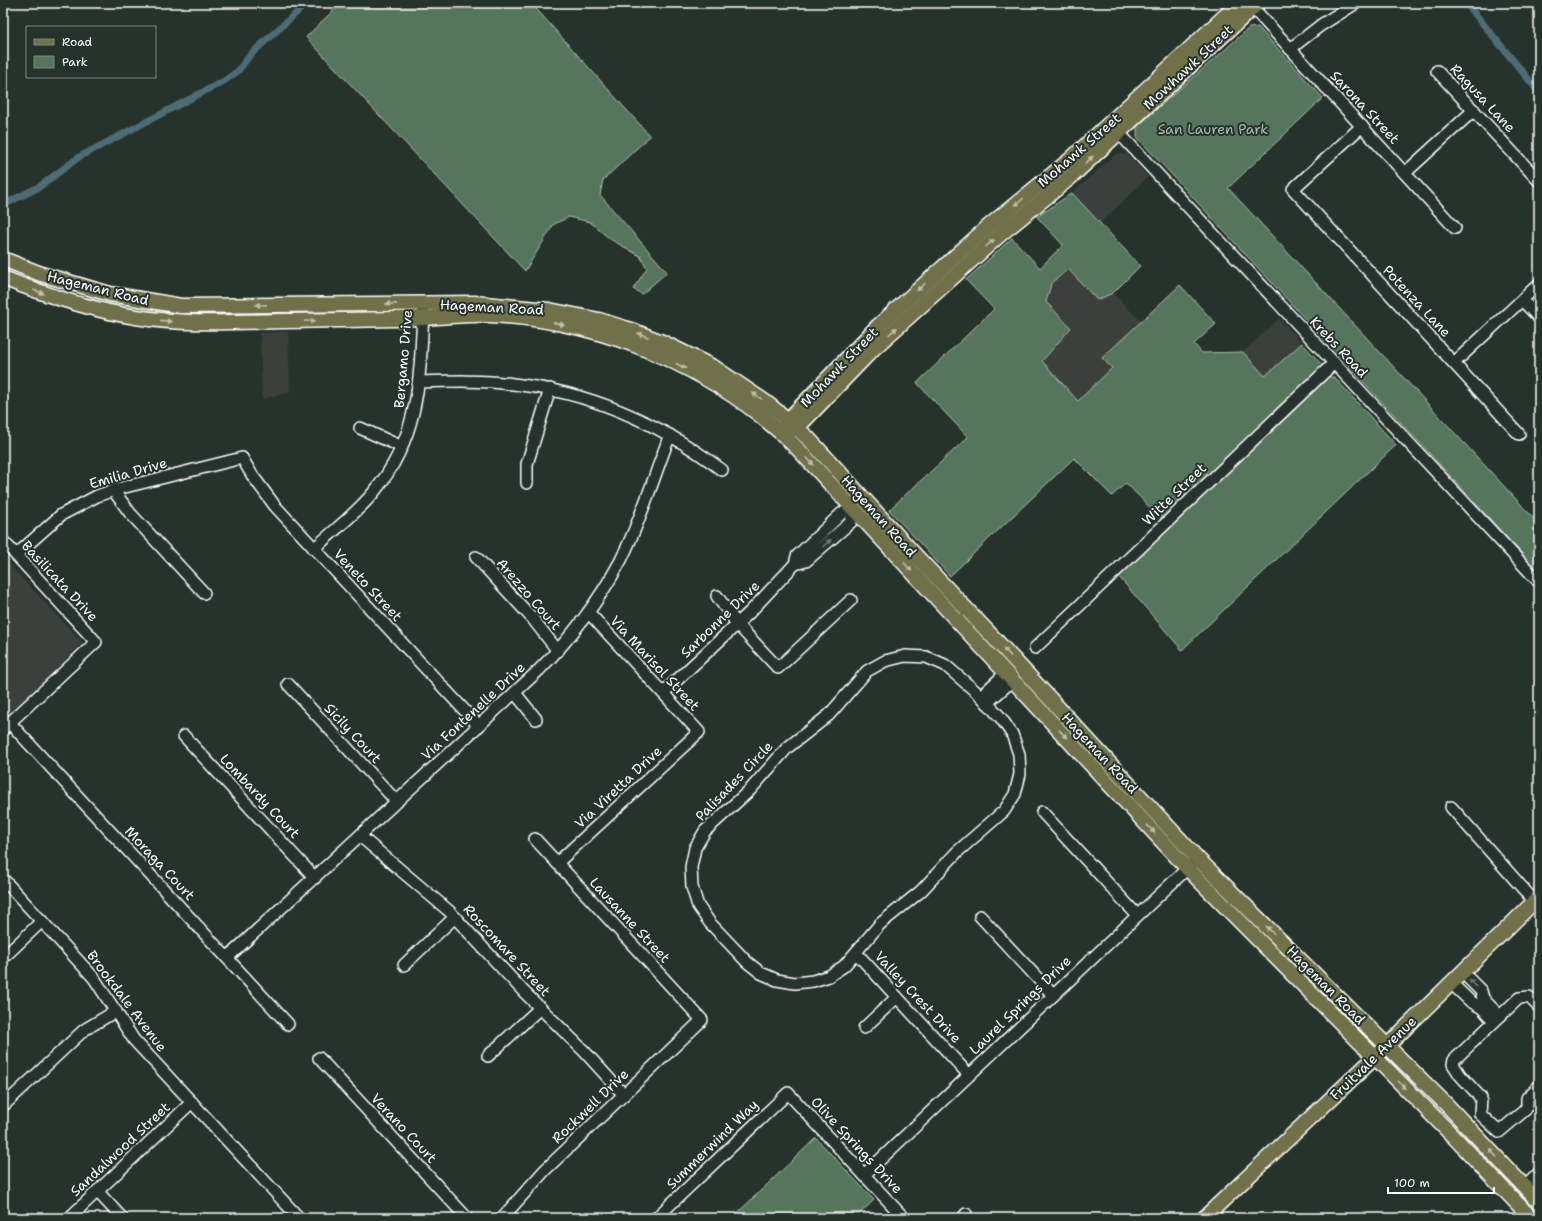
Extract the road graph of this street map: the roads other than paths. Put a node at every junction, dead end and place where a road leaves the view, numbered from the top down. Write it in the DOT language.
graph roads {
  1 [pos="1239,3"];
  2 [pos="1356,3"];
  3 [pos="1254,4"];
  4 [pos="1290,49"];
  5 [pos="1187,52"];
  6 [pos="1437,70"];
  7 [pos="1474,110"];
  8 [pos="1362,126"];
  9 [pos="1118,132"];
  10 [pos="1405,174"];
  11 [pos="1539,181"];
  12 [pos="1455,228"];
  13 [pos="3,259"];
  14 [pos="3,278"];
  15 [pos="1539,284"];
  16 [pos="1522,300"];
  17 [pos="423,303"];
  18 [pos="423,318"];
  19 [pos="1539,318"];
  20 [pos="1334,363"];
  21 [pos="1454,363"];
  22 [pos="419,382"];
  23 [pos="550,389"];
  24 [pos="792,424"];
  25 [pos="360,428"];
  26 [pos="783,433"];
  27 [pos="1519,434"];
  28 [pos="670,435"];
  29 [pos="402,447"];
  30 [pos="242,458"];
  31 [pos="722,470"];
  32 [pos="527,483"];
  33 [pos="113,490"];
  34 [pos="854,510"];
  35 [pos="3,541"];
  36 [pos="314,549"];
  37 [pos="16,555"];
  38 [pos="476,557"];
  39 [pos="917,558"];
  40 [pos="1539,582"];
  41 [pos="204,593"];
  42 [pos="717,596"];
  43 [pos="851,600"];
  44 [pos="589,613"];
  45 [pos="737,624"];
  46 [pos="1035,648"];
  47 [pos="558,651"];
  48 [pos="1010,676"];
  49 [pos="288,684"];
  50 [pos="515,693"];
  51 [pos="663,693"];
  52 [pos="984,699"];
  53 [pos="1068,718"];
  54 [pos="536,719"];
  55 [pos="6,726"];
  56 [pos="478,726"];
  57 [pos="699,732"];
  58 [pos="184,736"];
  59 [pos="397,802"];
  60 [pos="1450,807"];
  61 [pos="1042,812"];
  62 [pos="360,836"];
  63 [pos="535,839"];
  64 [pos="1198,859"];
  65 [pos="557,863"];
  66 [pos="1187,868"];
  67 [pos="315,878"];
  68 [pos="3,879"];
  69 [pos="1537,899"];
  70 [pos="1137,915"];
  71 [pos="980,916"];
  72 [pos="455,917"];
  73 [pos="42,921"];
  74 [pos="1250,930"];
  75 [pos="860,957"];
  76 [pos="3,958"];
  77 [pos="227,958"];
  78 [pos="404,965"];
  79 [pos="1462,972"];
  80 [pos="1313,973"];
  81 [pos="1451,983"];
  82 [pos="1053,995"];
  83 [pos="897,997"];
  84 [pos="1479,1001"];
  85 [pos="1539,1007"];
  86 [pos="540,1008"];
  87 [pos="116,1011"];
  88 [pos="702,1020"];
  89 [pos="1497,1020"];
  90 [pos="288,1024"];
  91 [pos="864,1028"];
  92 [pos="1387,1046"];
  93 [pos="488,1056"];
  94 [pos="1375,1057"];
  95 [pos="319,1058"];
  96 [pos="969,1075"];
  97 [pos="1539,1086"];
  98 [pos="788,1093"];
  99 [pos="624,1095"];
  100 [pos="192,1102"];
  101 [pos="3,1106"];
  102 [pos="1453,1136"];
  103 [pos="1539,1173"];
  104 [pos="864,1175"];
  105 [pos="1525,1187"];
  106 [pos="97,1191"];
  107 [pos="1539,1202"];
  108 [pos="69,1218"];
  109 [pos="122,1218"];
  110 [pos="299,1218"];
  111 [pos="467,1218"];
  112 [pos="502,1218"];
  113 [pos="656,1218"];
  114 [pos="904,1218"];
  115 [pos="1204,1218"];
  116 [pos="1531,1218"];
  1 -- 5 [label="main road, Mohawk Street"];
  2 -- 4 [label="street"];
  3 -- 4 [label="street, Sarona Street"];
  3 -- 9 [label="main road, Mowhawk Street"];
  4 -- 8 [label="street, Sarona Street"];
  5 -- 9 [label="main road"];
  5 -- 24 [label="main road, Mohawk Street, one-way"];
  6 -- 7 [label="street, Ragusa Lane"];
  7 -- 10 [label="street"];
  7 -- 11 [label="street, Ragusa Lane"];
  8 -- 10 [label="street, Sarona Street"];
  8 -- 21 [label="street, Potenza Lane"];
  9 -- 20 [label="street, Krebs Road"];
  24 -- 9 [label="main road, Mohawk Street, one-way"];
  10 -- 12 [label="street, Sarona Street"];
  17 -- 13 [label="main road, Hageman Road, one-way"];
  14 -- 18 [label="main road, Hageman Road, one-way"];
  15 -- 16 [label="street"];
  16 -- 19 [label="street"];
  16 -- 21 [label="street"];
  17 -- 18 [label="street, Bergamo Drive"];
  24 -- 17 [label="main road, Hageman Road, one-way"];
  18 -- 22 [label="street, Bergamo Drive"];
  18 -- 26 [label="main road, Hageman Road, one-way"];
  20 -- 40 [label="street, Krebs Road"];
  20 -- 46 [label="street, Witte Street"];
  21 -- 27 [label="street, Potenza Lane"];
  22 -- 23 [label="street"];
  22 -- 29 [label="street, Bergamo Drive"];
  23 -- 28 [label="street"];
  23 -- 32 [label="street"];
  24 -- 26 [label="main road, Mohawk Street"];
  24 -- 39 [label="main road, Hageman Road"];
  25 -- 29 [label="street"];
  26 -- 34 [label="main road, Hageman Road, one-way"];
  28 -- 31 [label="street"];
  28 -- 44 [label="street, Via Fontenelle Drive"];
  29 -- 36 [label="street, Bergamo Drive"];
  30 -- 33 [label="street, Emilia Drive"];
  30 -- 36 [label="street, Veneto Street"];
  33 -- 37 [label="street, Emilia Drive"];
  33 -- 41 [label="street"];
  34 -- 39 [label="main road"];
  34 -- 45 [label="street, Sarbonne Drive"];
  34 -- 48 [label="main road, Hageman Road, one-way"];
  35 -- 37 [label="street, Basilicata Drive"];
  36 -- 56 [label="street, Veneto Street"];
  37 -- 55 [label="street, Basilicata Drive"];
  38 -- 47 [label="street, Arezzo Court"];
  53 -- 39 [label="main road, Hageman Road, one-way"];
  42 -- 45 [label="street"];
  43 -- 45 [label="street"];
  44 -- 47 [label="street, Via Fontenelle Drive"];
  44 -- 51 [label="street, Via Marisol Street"];
  45 -- 51 [label="street, Sarbonne Drive"];
  47 -- 50 [label="street, Via Fontenelle Drive"];
  48 -- 52 [label="street"];
  48 -- 53 [label="main road"];
  48 -- 66 [label="main road, Hageman Road, one-way"];
  49 -- 59 [label="street, Sicily Court"];
  50 -- 54 [label="street"];
  50 -- 56 [label="street, Via Fontenelle Drive"];
  51 -- 57 [label="street, Via Marisol Street"];
  52 -- 52 [label="street, Palisades Circle"];
  53 -- 64 [label="main road, Hageman Road"];
  55 -- 77 [label="street, Moraga Court"];
  56 -- 59 [label="street, Via Fontenelle Drive"];
  57 -- 65 [label="street, Via Viretta Drive"];
  58 -- 67 [label="street, Lombardy Court"];
  59 -- 62 [label="street, Via Fontenelle Drive"];
  60 -- 69 [label="street"];
  61 -- 70 [label="street"];
  62 -- 67 [label="street, Via Fontenelle Drive"];
  62 -- 72 [label="street, Roscomare Street"];
  63 -- 65 [label="street, Lausanne Street"];
  64 -- 66 [label="street, Laurel Springs Drive"];
  80 -- 64 [label="main road, Hageman Road, one-way"];
  65 -- 88 [label="street, Lausanne Street"];
  66 -- 70 [label="street, Laurel Springs Drive"];
  66 -- 74 [label="main road, Hageman Road"];
  67 -- 77 [label="street, Via Fontenelle Drive"];
  68 -- 73 [label="street, Brookdale Avenue"];
  69 -- 79 [label="main road, Fruitvale Avenue"];
  70 -- 82 [label="street, Laurel Springs Drive"];
  71 -- 82 [label="street"];
  72 -- 78 [label="street"];
  72 -- 86 [label="street, Roscomare Street"];
  73 -- 76 [label="street"];
  73 -- 87 [label="street, Brookdale Avenue"];
  74 -- 80 [label="main road"];
  74 -- 94 [label="main road, Hageman Road"];
  75 -- 83 [label="street, Valley Crest Drive"];
  77 -- 90 [label="street, Moraga Court"];
  79 -- 81 [label="main road, Fruitvale Avenue"];
  84 -- 79 [label="street, one-way"];
  80 -- 92 [label="main road, Hageman Road"];
  81 -- 84 [label="street"];
  81 -- 92 [label="main road, Fruitvale Avenue"];
  82 -- 96 [label="street, Laurel Springs Drive"];
  83 -- 91 [label="street"];
  83 -- 96 [label="street, Valley Crest Drive"];
  84 -- 89 [label="street"];
  85 -- 89 [label="street"];
  86 -- 93 [label="street"];
  86 -- 99 [label="street, Roscomare Street"];
  87 -- 100 [label="street, Brookdale Avenue"];
  87 -- 101 [label="street"];
  88 -- 99 [label="street, Rockwell Drive"];
  89 -- 97 [label="street"];
  92 -- 94 [label="main road, Fruitvale Avenue"];
  105 -- 92 [label="main road, Hageman Road, one-way"];
  94 -- 102 [label="main road, Hageman Road, one-way"];
  94 -- 115 [label="main road, Fruitvale Avenue"];
  95 -- 111 [label="street, Verano Court"];
  96 -- 104 [label="street, Laurel Springs Drive"];
  98 -- 104 [label="street, Olive Springs Drive"];
  98 -- 113 [label="street, Summerwind Way"];
  99 -- 112 [label="street, Rockwell Drive"];
  100 -- 106 [label="street, Sandalwood Street"];
  100 -- 110 [label="street, Brookdale Avenue"];
  102 -- 105 [label="main road"];
  102 -- 116 [label="main road, Hageman Road"];
  103 -- 105 [label="street"];
  104 -- 114 [label="street, Olive Springs Drive"];
  105 -- 107 [label="main road, Hageman Road"];
  106 -- 108 [label="street, Sandalwood Street"];
  106 -- 109 [label="street"];
}
